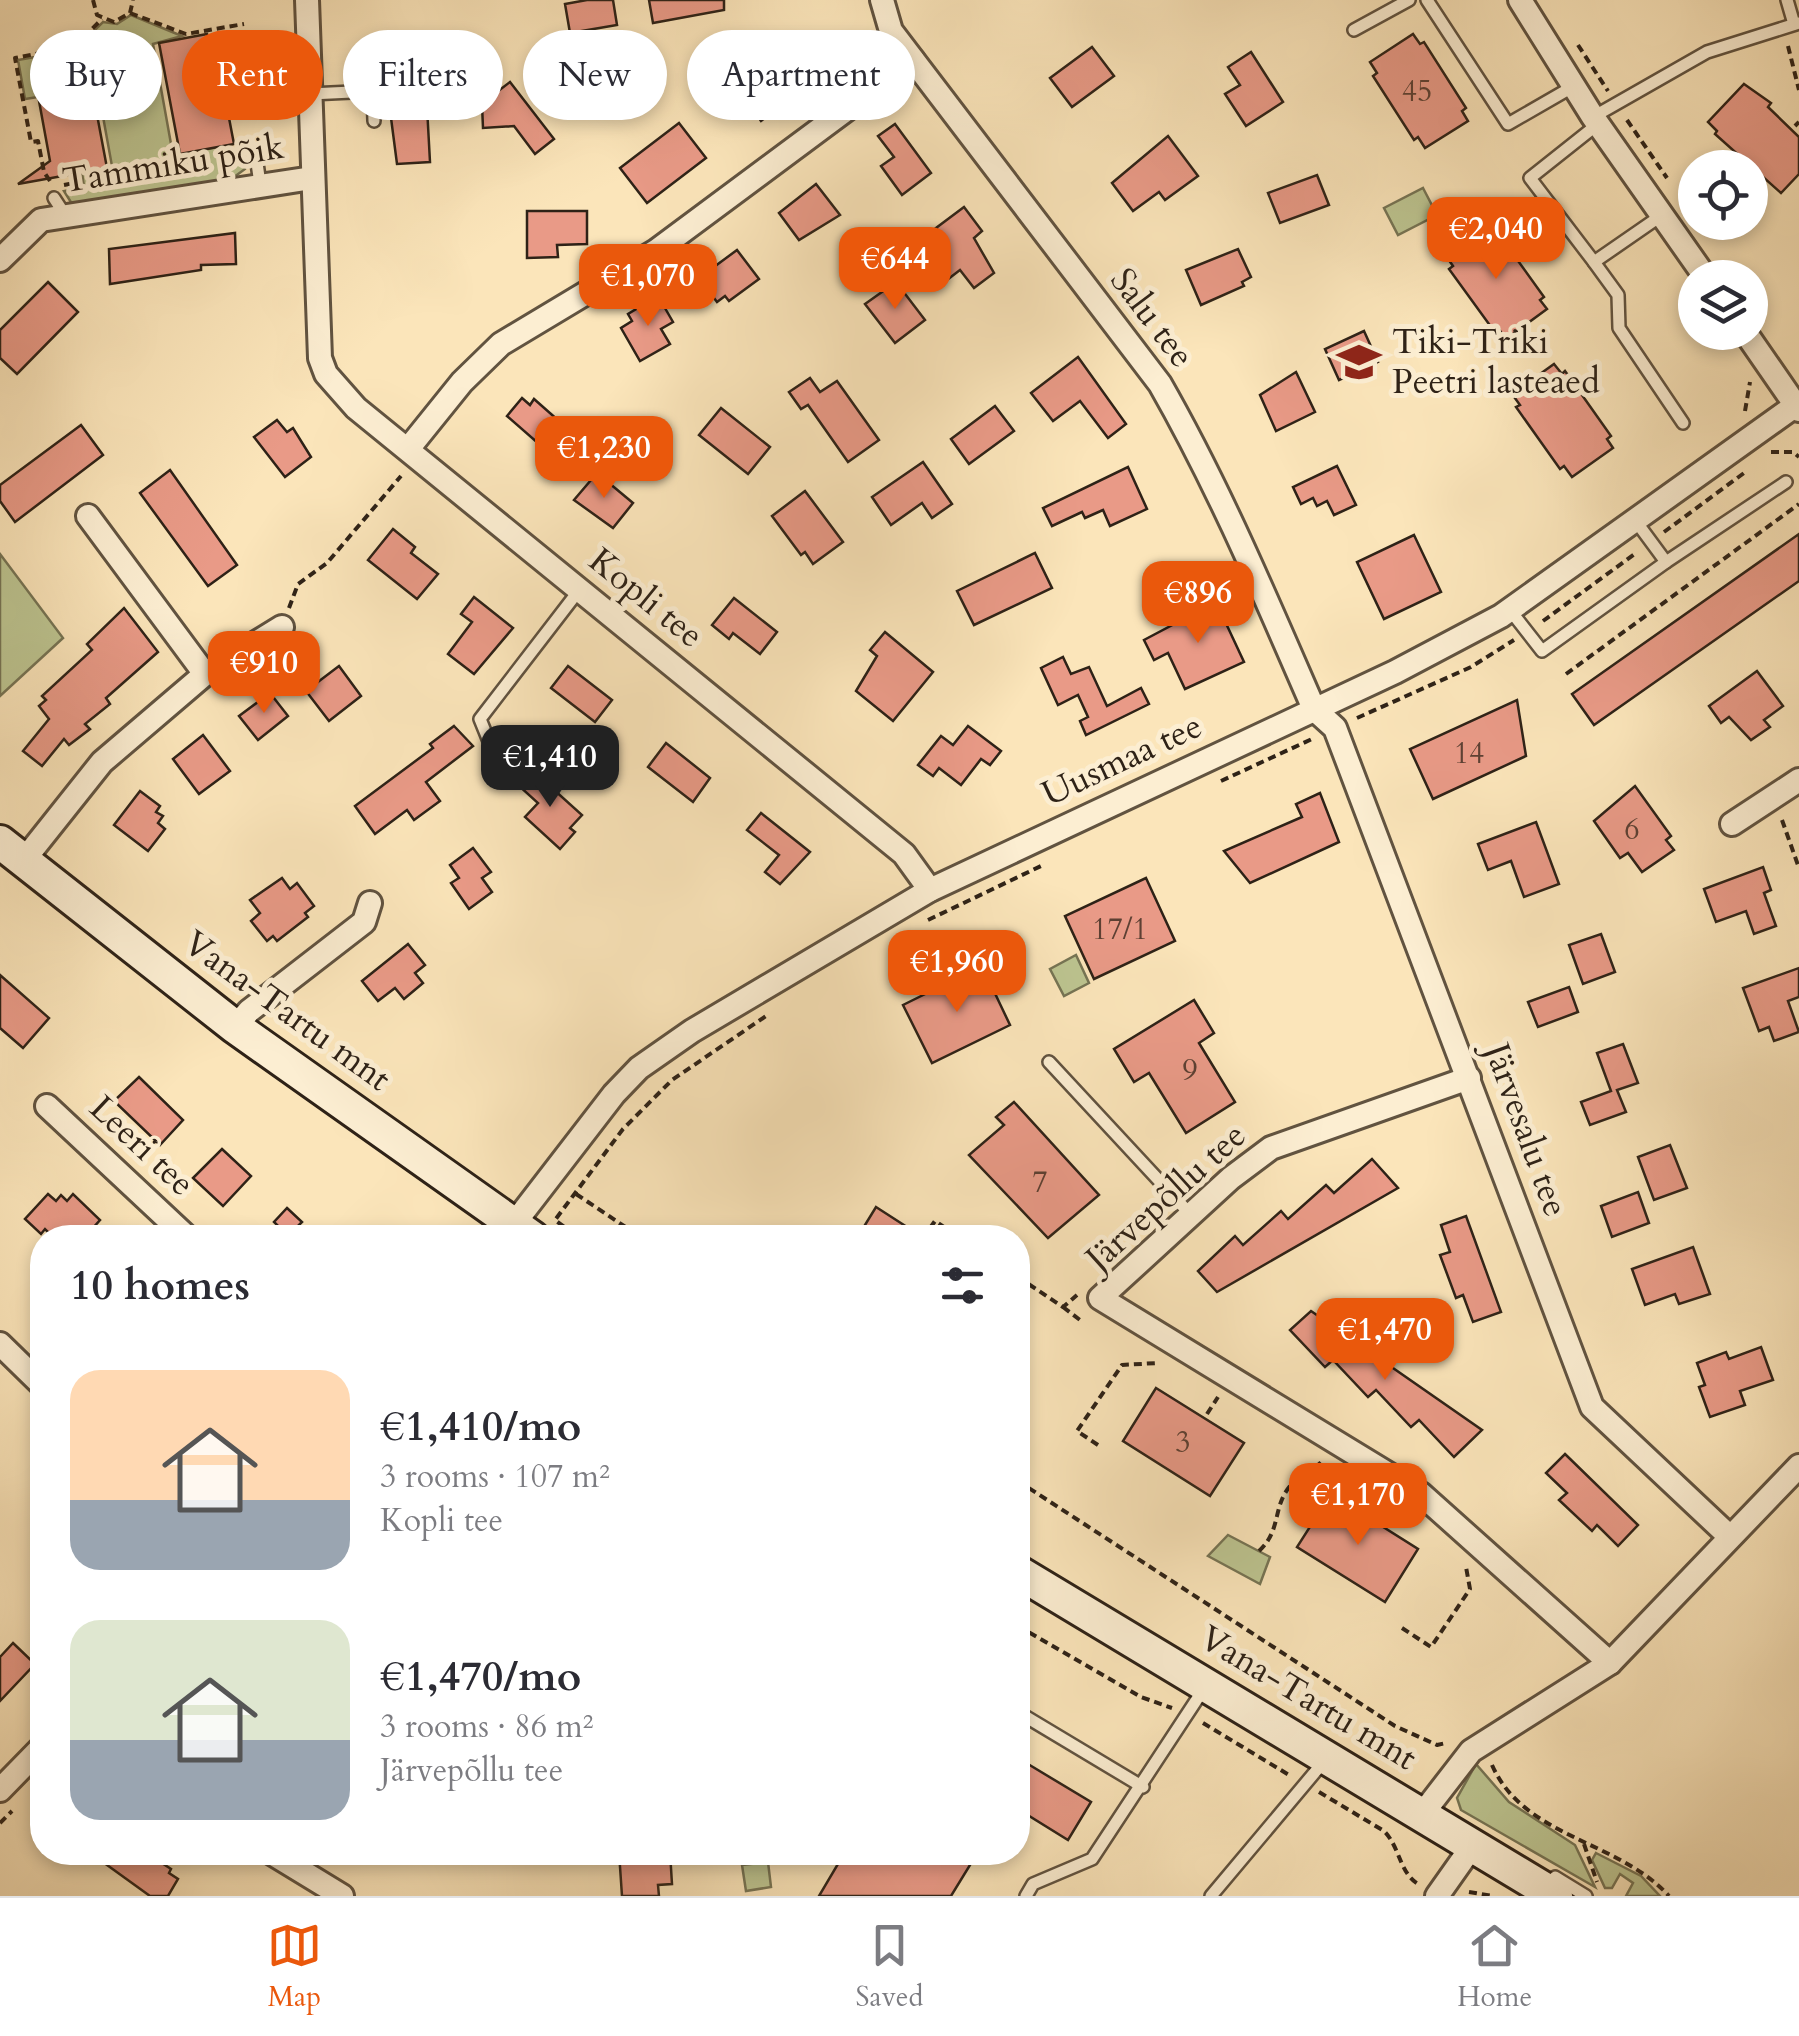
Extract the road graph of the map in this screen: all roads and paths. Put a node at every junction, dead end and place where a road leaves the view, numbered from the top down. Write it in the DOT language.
graph roads {
  1 [pos="93,0"];
  2 [pos="134,0"];
  3 [pos="307,0"];
  4 [pos="882,0"];
  5 [pos="1410,0"];
  6 [pos="1427,0"];
  7 [pos="1520,0"];
  8 [pos="1788,0"];
  9 [pos="130,13"];
  10 [pos="102,19"];
  11 [pos="244,24"];
  12 [pos="1793,24"];
  13 [pos="308,30"];
  14 [pos="891,30"];
  15 [pos="1354,30"];
  16 [pos="915,63"];
  17 [pos="1574,86"];
  18 [pos="1799,90"];
  19 [pos="323,93"];
  20 [pos="311,120"];
  21 [pos="832,120"];
  22 [pos="374,121"];
  23 [pos="1596,121"];
  24 [pos="312,178"];
  25 [pos="65,210"];
  26 [pos="1662,215"];
  27 [pos="0,260"];
  28 [pos="1693,260"];
  29 [pos="1594,262"];
  30 [pos="1748,350"];
  31 [pos="1758,350"];
  32 [pos="1798,406"];
  33 [pos="1683,423"];
  34 [pos="408,449"];
  35 [pos="1744,456"];
  36 [pos="1799,457"];
  37 [pos="1786,482"];
  38 [pos="1799,504"];
  39 [pos="88,516"];
  40 [pos="1635,520"];
  41 [pos="1650,542"];
  42 [pos="1666,562"];
  43 [pos="580,590"];
  44 [pos="1510,610"];
  45 [pos="282,627"];
  46 [pos="1526,633"];
  47 [pos="205,674"];
  48 [pos="1566,674"];
  49 [pos="1314,710"];
  50 [pos="1335,728"];
  51 [pos="494,751"];
  52 [pos="1799,780"];
  53 [pos="1209,787"];
  54 [pos="1773,797"];
  55 [pos="1732,824"];
  56 [pos="12,851"];
  57 [pos="1056,859"];
  58 [pos="1799,868"];
  59 [pos="930,890"];
  60 [pos="370,902"];
  61 [pos="913,927"];
  62 [pos="781,1007"];
  63 [pos="235,1027"];
  64 [pos="1049,1062"];
  65 [pos="1470,1078"];
  66 [pos="47,1106"];
  67 [pos="576,1194"];
  68 [pos="1191,1214"];
  69 [pos="174,1225"];
  70 [pos="506,1225"];
  71 [pos="522,1225"];
  72 [pos="561,1225"];
  73 [pos="622,1225"];
  74 [pos="1030,1284"];
  75 [pos="1085,1289"];
  76 [pos="1063,1307"];
  77 [pos="1080,1320"];
  78 [pos="0,1344"];
  79 [pos="1173,1362"];
  80 [pos="30,1373"];
  81 [pos="1221,1393"];
  82 [pos="1206,1414"];
  83 [pos="1098,1445"];
  84 [pos="1327,1455"];
  85 [pos="1799,1466"];
  86 [pos="1030,1489"];
  87 [pos="1729,1536"];
  88 [pos="1259,1552"];
  89 [pos="1462,1552"];
  90 [pos="1030,1579"];
  91 [pos="1402,1628"];
  92 [pos="1030,1633"];
  93 [pos="1610,1663"];
  94 [pos="1208,1684"];
  95 [pos="1179,1711"];
  96 [pos="1030,1719"];
  97 [pos="1201,1722"];
  98 [pos="1471,1751"];
  99 [pos="30,1756"];
  100 [pos="1328,1756"];
  101 [pos="5,1774"];
  102 [pos="1294,1778"];
  103 [pos="1143,1787"];
  104 [pos="1316,1790"];
  105 [pos="1423,1813"];
  106 [pos="1583,1843"];
  107 [pos="1473,1844"];
  108 [pos="291,1865"];
  109 [pos="1602,1889"];
  110 [pos="1431,1893"];
  111 [pos="342,1896"];
  112 [pos="1026,1896"];
  113 [pos="1211,1896"];
  114 [pos="1463,1896"];
  115 [pos="1493,1896"];
  116 [pos="1556,1896"];
  117 [pos="1586,1896"];
  118 [pos="1668,1896"];
  1 -- 10 [label="path"];
  2 -- 9 [label="path"];
  3 -- 13 [label="street, Kopli tee"];
  4 -- 14 [label="street, Salu tee"];
  5 -- 15 [label="lane"];
  6 -- 17 [label="lane"];
  7 -- 17 [label="street"];
  8 -- 12 [label="lane"];
  9 -- 10 [label="path"];
  9 -- 11 [label="path"];
  10 -- 25 [label="path"];
  12 -- 18 [label="path"];
  12 -- 23 [label="lane"];
  16 -- 49 [label="street, Salu tee"];
  17 -- 23 [label="street"];
  19 -- 22 [label="lane"];
  20 -- 24 [label="street, Kopli tee"];
  21 -- 34 [label="street"];
  23 -- 26 [label="street"];
  23 -- 29 [label="lane"];
  24 -- 25 [label="street, Tammiku põik"];
  24 -- 34 [label="street, Kopli tee"];
  25 -- 27 [label="street, Tammiku põik"];
  26 -- 28 [label="street"];
  26 -- 29 [label="lane"];
  29 -- 33 [label="lane"];
  30 -- 35 [label="path"];
  31 -- 32 [label="street"];
  32 -- 35 [label="street, Uusmaa tee"];
  34 -- 43 [label="street, Kopli tee"];
  34 -- 45 [label="path"];
  35 -- 36 [label="path"];
  35 -- 40 [label="street, Uusmaa tee"];
  35 -- 41 [label="path"];
  37 -- 42 [label="lane"];
  38 -- 48 [label="path"];
  39 -- 47 [label="street"];
  40 -- 41 [label="lane"];
  40 -- 44 [label="street, Uusmaa tee"];
  41 -- 42 [label="lane"];
  41 -- 46 [label="path"];
  42 -- 46 [label="lane"];
  43 -- 51 [label="lane"];
  43 -- 59 [label="street, Kopli tee"];
  44 -- 46 [label="lane"];
  44 -- 49 [label="street, Uusmaa tee"];
  45 -- 47 [label="street"];
  46 -- 50 [label="path"];
  47 -- 56 [label="street"];
  49 -- 50 [label="street, Järvesalu tee"];
  49 -- 59 [label="street, Uusmaa tee"];
  50 -- 53 [label="path"];
  50 -- 65 [label="street, Järvesalu tee"];
  52 -- 54 [label="street"];
  54 -- 55 [label="street"];
  54 -- 58 [label="path"];
  56 -- 63 [label="street, Vana-Tartu mnt"];
  57 -- 61 [label="path"];
  59 -- 71 [label="street, Uusmaa tee"];
  60 -- 63 [label="street"];
  62 -- 67 [label="path"];
  63 -- 70 [label="street, Vana-Tartu mnt"];
  64 -- 68 [label="lane"];
  65 -- 68 [label="street, Järvepõllu tee"];
  65 -- 87 [label="street, Järvesalu tee"];
  66 -- 69 [label="street, Leeri tee"];
  67 -- 72 [label="path"];
  67 -- 73 [label="path"];
  68 -- 93 [label="street, Järvepõllu tee"];
  74 -- 76 [label="path"];
  75 -- 76 [label="path"];
  76 -- 77 [label="path"];
  78 -- 80 [label="street"];
  79 -- 83 [label="path"];
  81 -- 82 [label="path"];
  84 -- 88 [label="path"];
  85 -- 87 [label="street"];
  86 -- 98 [label="path"];
  87 -- 93 [label="street"];
  89 -- 91 [label="path"];
  90 -- 94 [label="street, Vana-Tartu mnt"];
  92 -- 95 [label="path"];
  93 -- 98 [label="street"];
  94 -- 100 [label="street, Vana-Tartu mnt"];
  94 -- 103 [label="lane"];
  96 -- 103 [label="lane"];
  97 -- 102 [label="path"];
  98 -- 105 [label="street"];
  98 -- 106 [label="path"];
  99 -- 101 [label="street"];
  100 -- 105 [label="street, Vana-Tartu mnt"];
  100 -- 113 [label="lane"];
  103 -- 112 [label="lane"];
  104 -- 110 [label="path"];
  105 -- 107 [label="street, Vana-Tartu mnt"];
  106 -- 109 [label="path"];
  106 -- 118 [label="path"];
  107 -- 110 [label="street"];
  107 -- 116 [label="street, Vana-Tartu mnt"];
  107 -- 117 [label="lane"];
  108 -- 111 [label="street"];
  114 -- 115 [label="path"];
}
